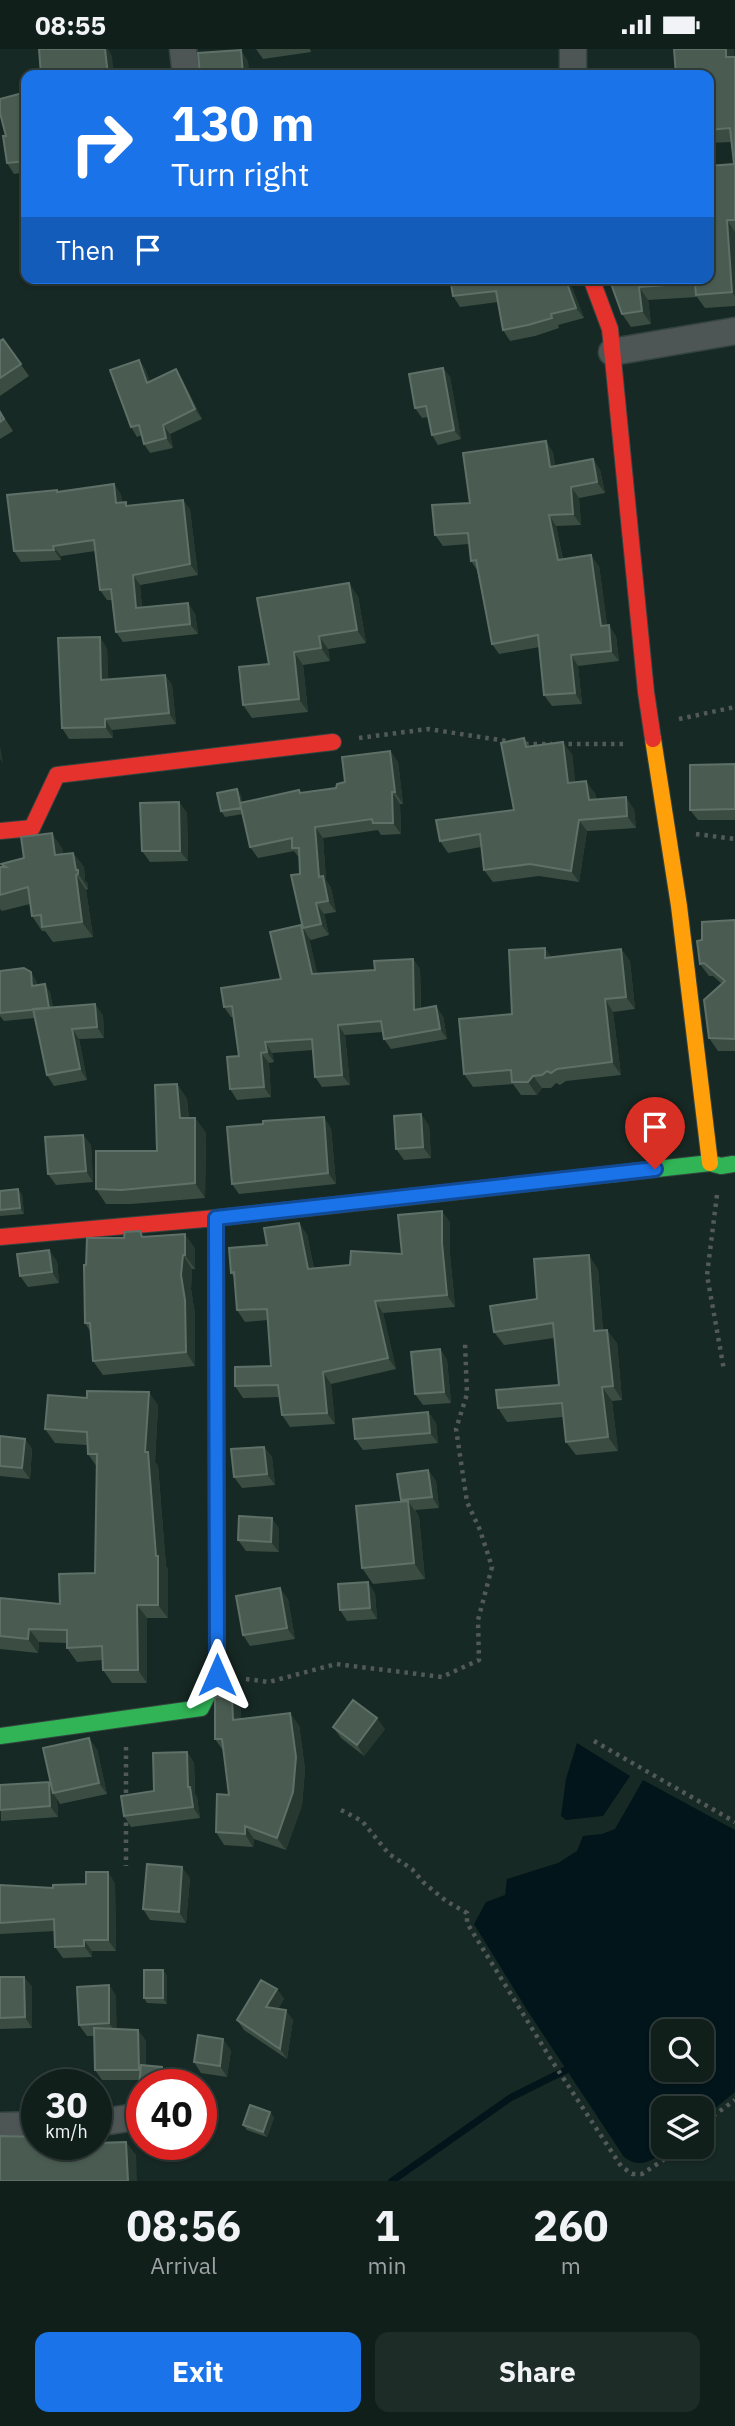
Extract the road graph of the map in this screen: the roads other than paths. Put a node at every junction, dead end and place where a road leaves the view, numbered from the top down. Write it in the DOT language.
graph roads {
  1 [pos="183,49"];
  2 [pos="573,49"];
  3 [pos="185,70"];
  4 [pos="573,70"];
  5 [pos="593,284"];
  6 [pos="735,331"];
  7 [pos="612,352"];
  8 [pos="334,742"];
  9 [pos="0,831"];
  10 [pos="722,1164"];
  11 [pos="216,1218"];
  12 [pos="0,1237"];
  13 [pos="0,1736"];
  14 [pos="21,2125"];
  15 [pos="0,2126"];
  1 -- 3 [label="street"];
  2 -- 4 [label="street"];
  5 -- 7 [label="street"];
  6 -- 7 [label="street"];
  7 -- 10 [label="street"];
  8 -- 9 [label="street"];
  10 -- 11 [label="street"];
  11 -- 12 [label="street"];
  11 -- 13 [label="street"];
  14 -- 15 [label="street"];
}
